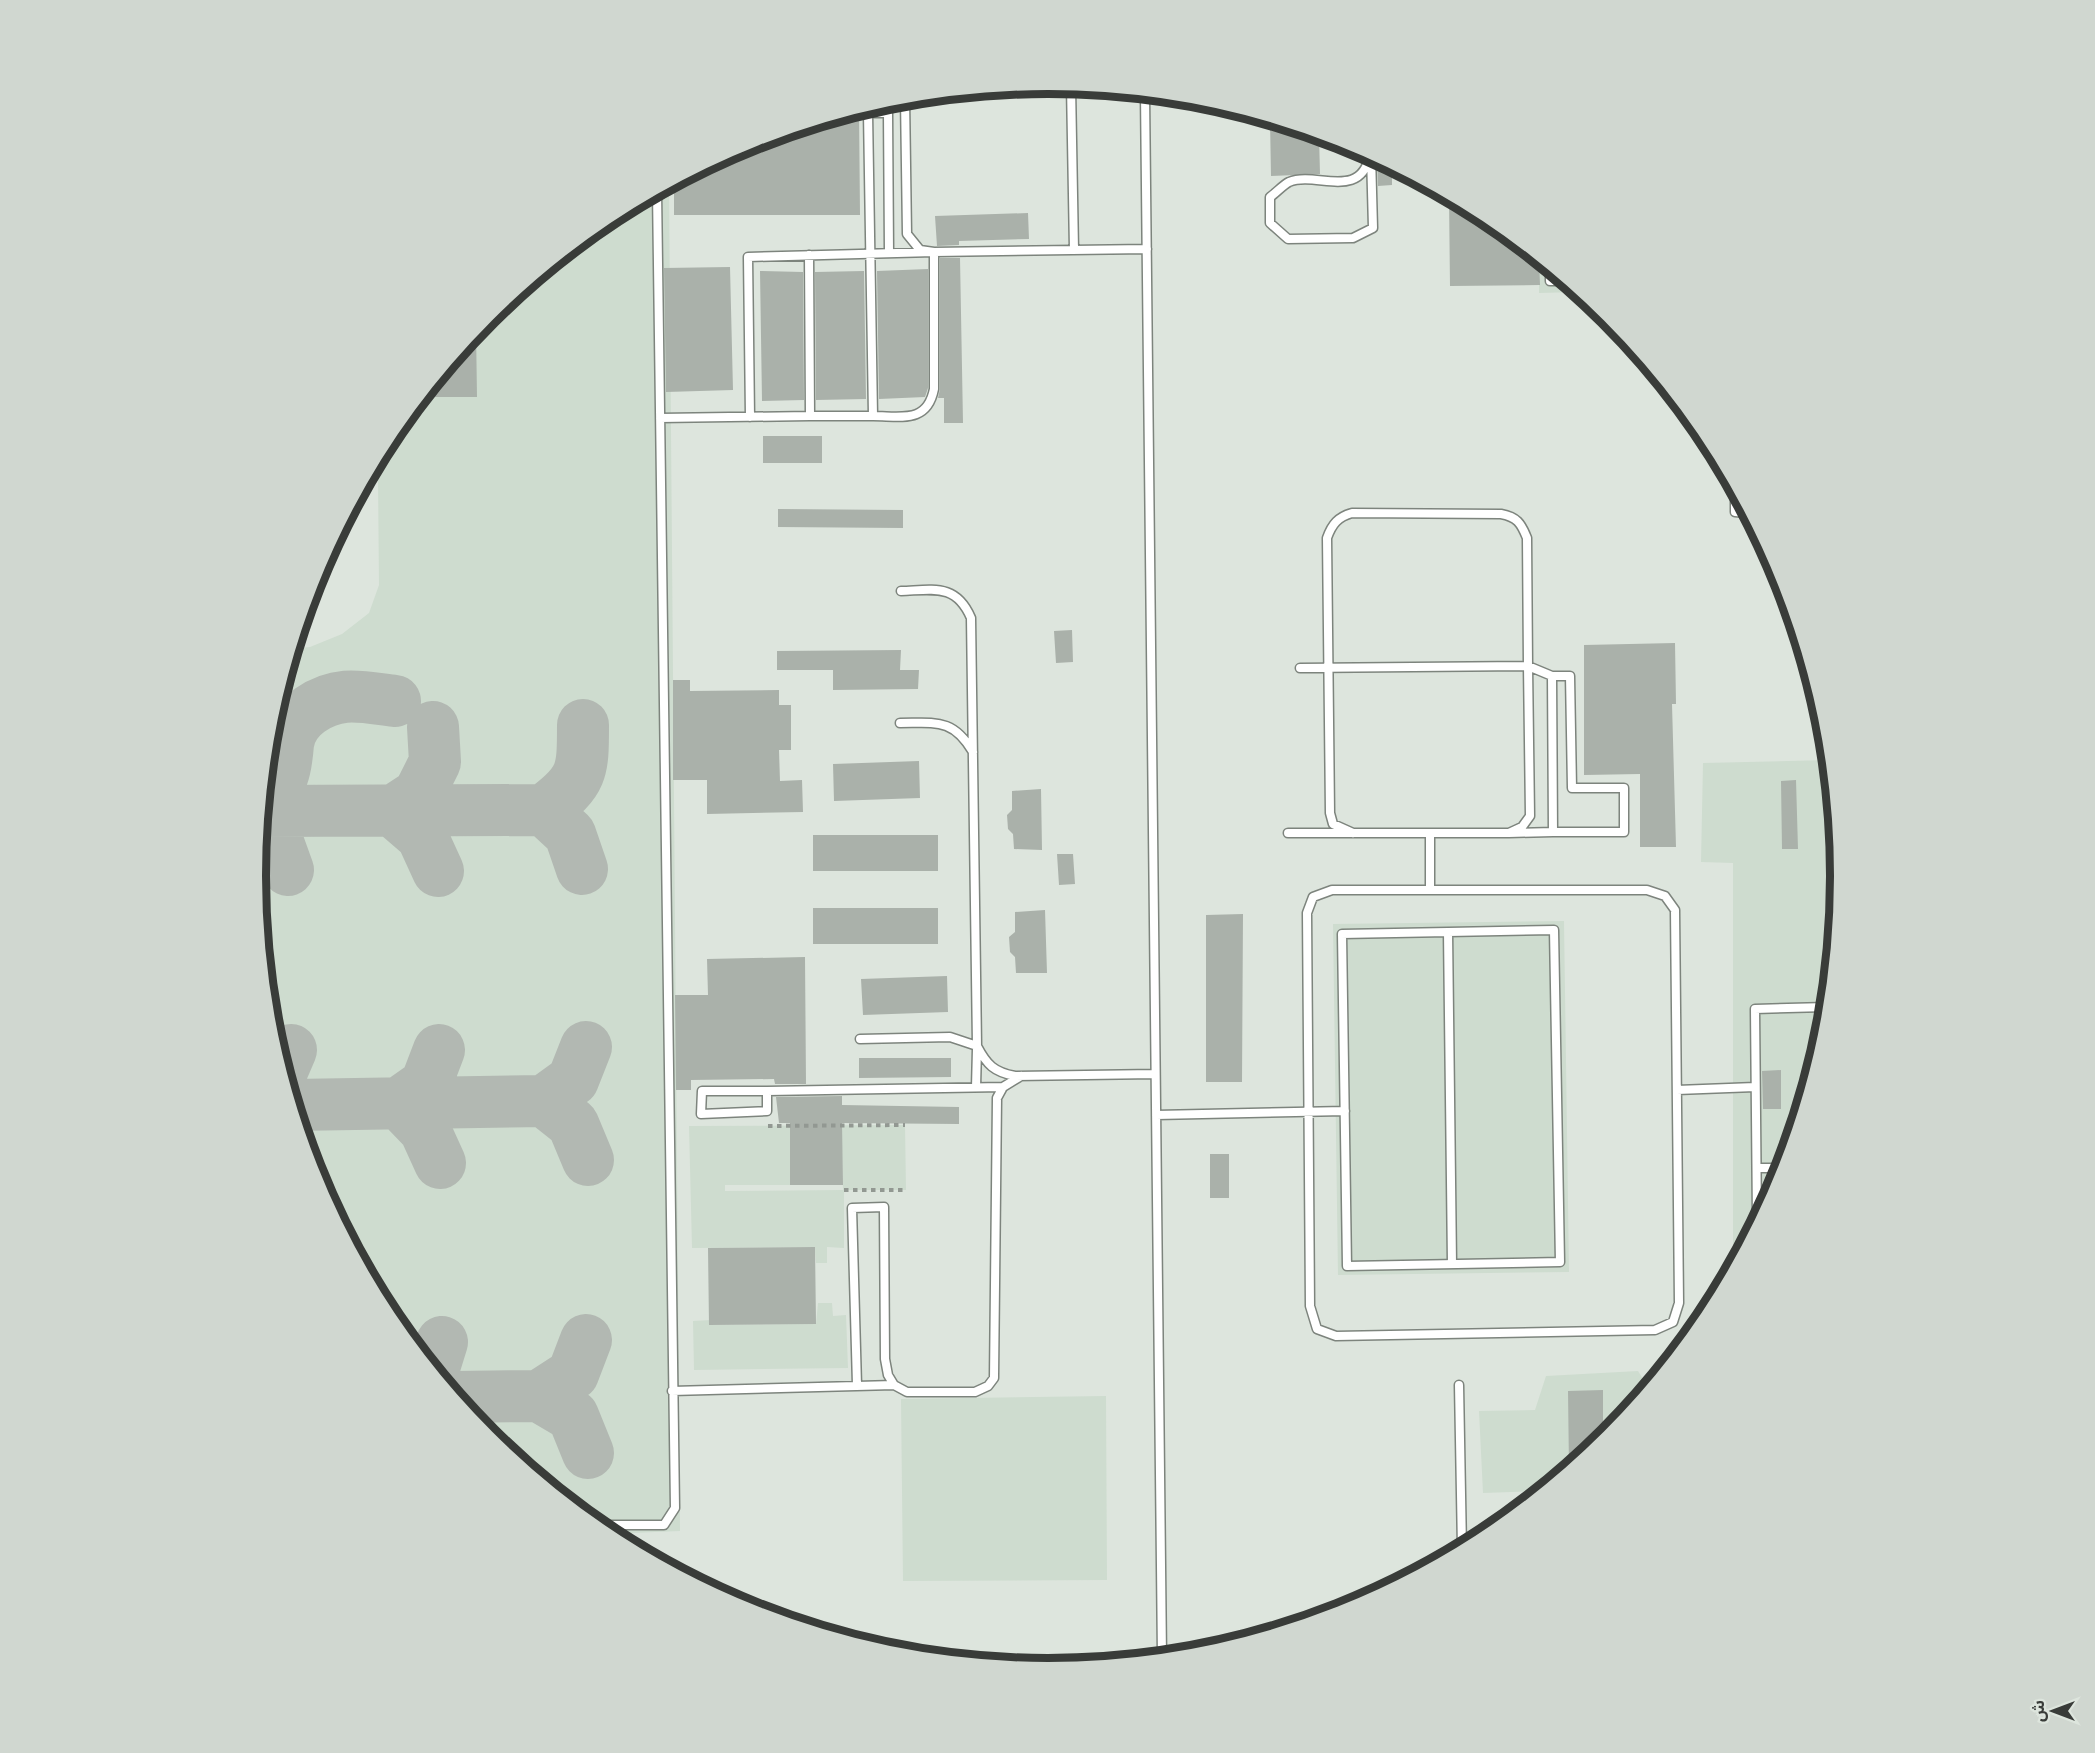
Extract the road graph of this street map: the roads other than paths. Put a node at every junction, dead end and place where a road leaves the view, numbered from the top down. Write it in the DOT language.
graph roads {
  1 [pos="1071,95"];
  2 [pos="1145,101"];
  3 [pos="905,108"];
  4 [pos="888,112"];
  5 [pos="868,116"];
  6 [pos="1369,164"];
  7 [pos="1371,165"];
  8 [pos="657,199"];
  9 [pos="1146,249"];
  10 [pos="1074,250"];
  11 [pos="934,252"];
  12 [pos="889,253"];
  13 [pos="870,254"];
  14 [pos="809,255"];
  15 [pos="810,416"];
  16 [pos="873,416"];
  17 [pos="750,417"];
  18 [pos="660,418"];
  19 [pos="901,591"];
  20 [pos="1329,666"];
  21 [pos="1528,666"];
  22 [pos="1300,668"];
  23 [pos="1552,676"];
  24 [pos="900,723"];
  25 [pos="974,752"];
  26 [pos="1553,832"];
  27 [pos="1288,833"];
  28 [pos="1353,833"];
  29 [pos="1430,833"];
  30 [pos="1509,833"];
  31 [pos="1430,890"];
  32 [pos="1448,932"];
  33 [pos="1818,1007"];
  34 [pos="860,1039"];
  35 [pos="977,1046"];
  36 [pos="1155,1074"];
  37 [pos="1021,1076"];
  38 [pos="976,1087"];
  39 [pos="1003,1087"];
  40 [pos="1755,1087"];
  41 [pos="1677,1089"];
  42 [pos="767,1091"];
  43 [pos="1345,1111"];
  44 [pos="1308,1112"];
  45 [pos="1156,1115"];
  46 [pos="1757,1168"];
  47 [pos="1773,1168"];
  48 [pos="1757,1204"];
  49 [pos="1452,1264"];
  50 [pos="857,1385"];
  51 [pos="894,1385"];
  52 [pos="1460,1385"];
  53 [pos="672,1391"];
  54 [pos="610,1525"];
  55 [pos="1462,1539"];
  56 [pos="1161,1650"];
  1 -- 10 [label="lane"];
  2 -- 9 [label="lane"];
  3 -- 11 [label="lane"];
  4 -- 12 [label="lane"];
  5 -- 13 [label="lane"];
  6 -- 7 [label="lane"];
  8 -- 18 [label="lane"];
  9 -- 10 [label="lane"];
  9 -- 36 [label="lane"];
  10 -- 11 [label="lane"];
  11 -- 12 [label="lane"];
  11 -- 16 [label="lane"];
  12 -- 13 [label="lane"];
  13 -- 14 [label="lane"];
  13 -- 16 [label="lane"];
  14 -- 15 [label="lane"];
  14 -- 17 [label="lane"];
  15 -- 16 [label="lane"];
  15 -- 17 [label="lane"];
  17 -- 18 [label="lane"];
  18 -- 53 [label="lane"];
  19 -- 25 [label="lane"];
  20 -- 21 [label="lane"];
  20 -- 21 [label="lane"];
  20 -- 22 [label="lane"];
  20 -- 28 [label="lane"];
  21 -- 23 [label="lane"];
  21 -- 30 [label="lane"];
  23 -- 26 [label="lane"];
  23 -- 26 [label="lane"];
  24 -- 25 [label="lane"];
  25 -- 35 [label="lane"];
  26 -- 30 [label="lane"];
  27 -- 28 [label="lane"];
  28 -- 29 [label="lane"];
  29 -- 30 [label="lane"];
  29 -- 31 [label="lane"];
  31 -- 41 [label="lane"];
  31 -- 44 [label="lane"];
  32 -- 43 [label="lane"];
  32 -- 49 [label="lane"];
  32 -- 49 [label="lane"];
  33 -- 40 [label="lane"];
  34 -- 35 [label="lane"];
  35 -- 37 [label="lane"];
  35 -- 38 [label="lane"];
  36 -- 37 [label="lane"];
  36 -- 45 [label="lane"];
  37 -- 39 [label="lane"];
  38 -- 39 [label="lane"];
  38 -- 42 [label="lane"];
  39 -- 51 [label="lane"];
  40 -- 41 [label="lane"];
  40 -- 46 [label="lane"];
  41 -- 44 [label="lane"];
  42 -- 42 [label="lane"];
  43 -- 44 [label="lane"];
  43 -- 49 [label="lane"];
  44 -- 45 [label="lane"];
  45 -- 56 [label="lane"];
  46 -- 47 [label="lane"];
  46 -- 48 [label="lane"];
  50 -- 51 [label="lane"];
  50 -- 51 [label="lane"];
  50 -- 53 [label="lane"];
  52 -- 55 [label="lane"];
  53 -- 54 [label="lane"];
}
